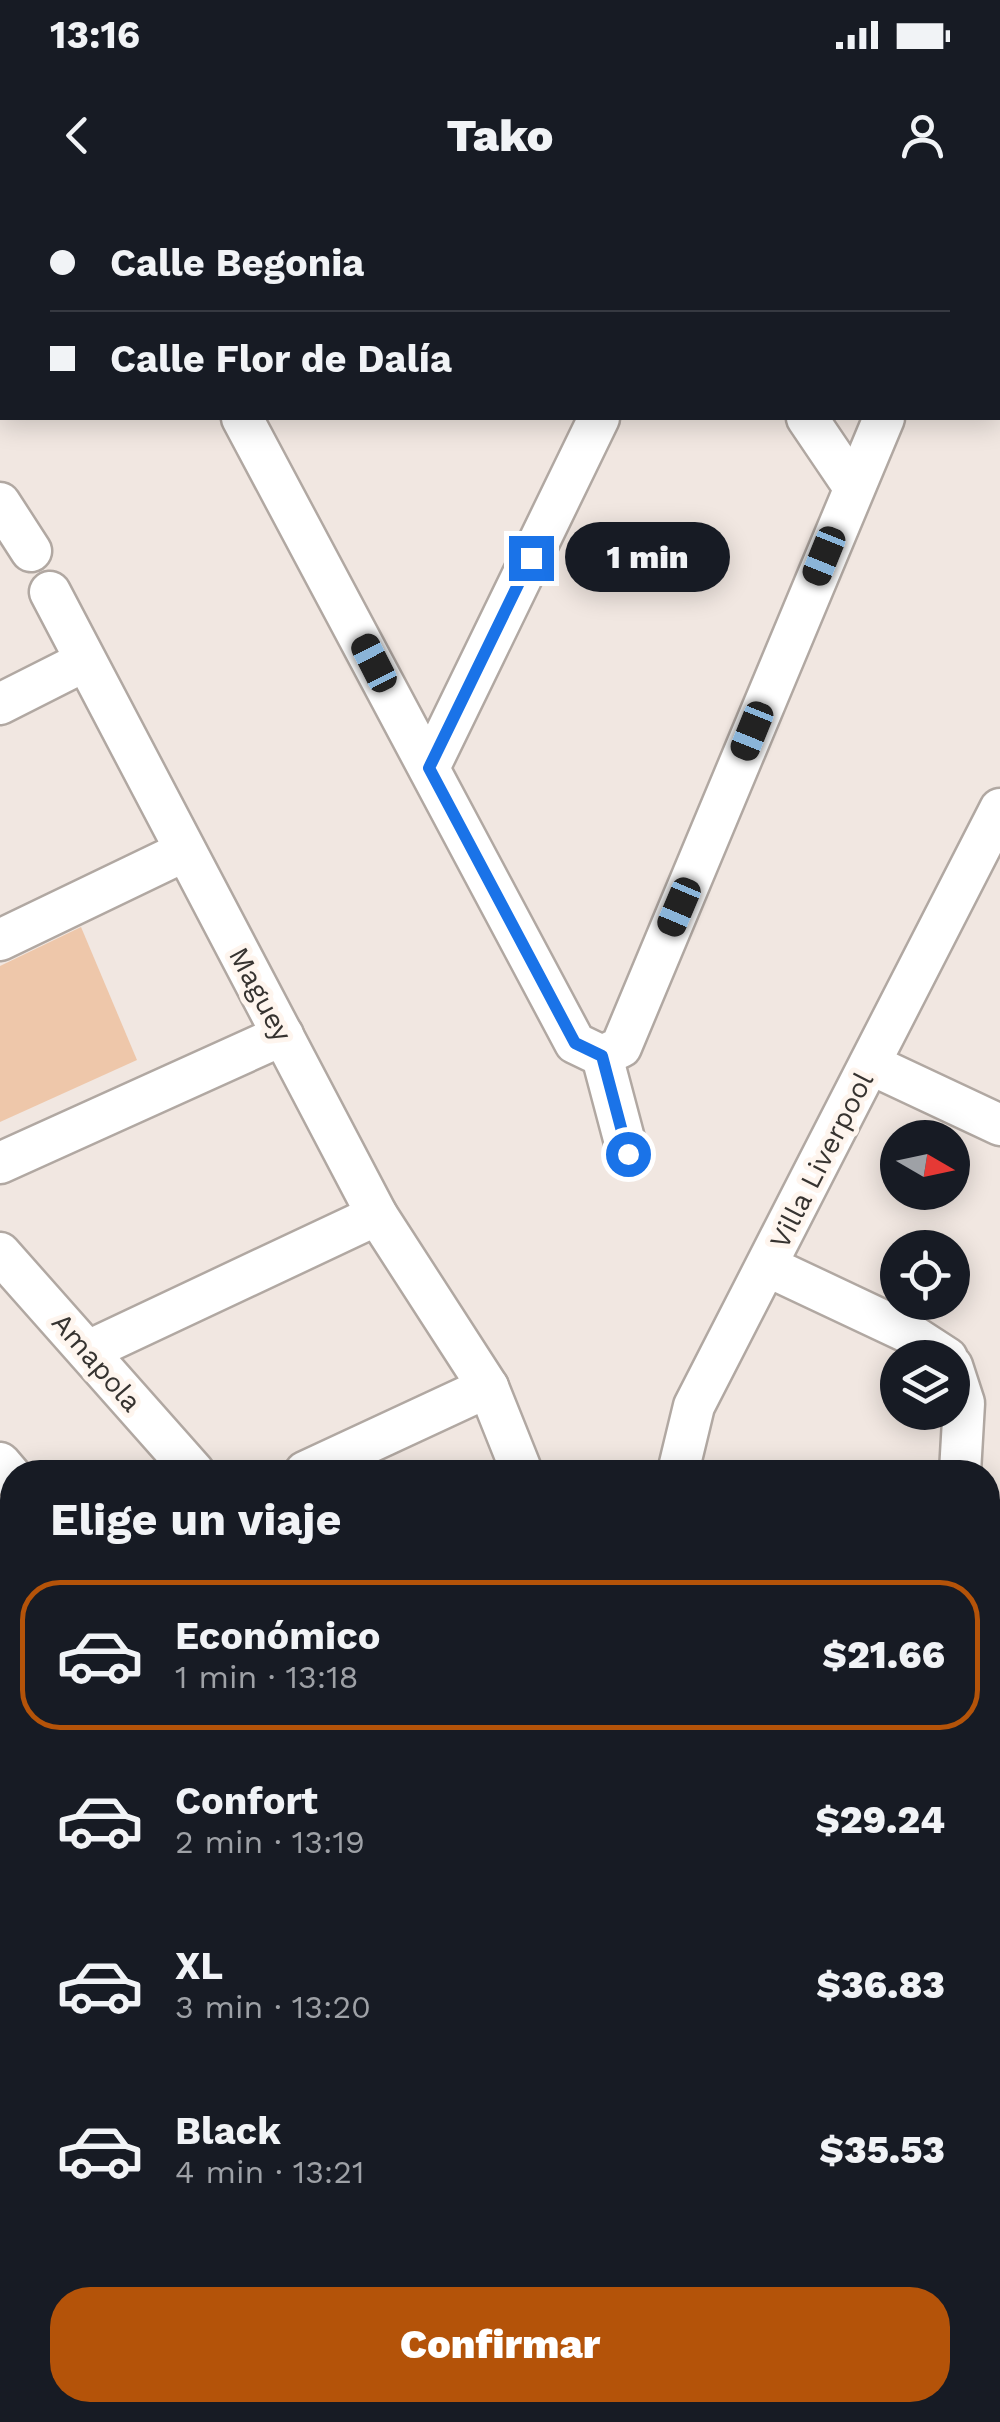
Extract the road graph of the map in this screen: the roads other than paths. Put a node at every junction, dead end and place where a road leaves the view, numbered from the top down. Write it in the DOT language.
graph roads {
  1 [pos="246,420"];
  2 [pos="599,420"];
  3 [pos="808,420"];
  4 [pos="883,420"];
  5 [pos="272,435"];
  6 [pos="853,486"];
  7 [pos="0,503"];
  8 [pos="32,552"];
  9 [pos="50,592"];
  10 [pos="85,661"];
  11 [pos="0,704"];
  12 [pos="429,768"];
  13 [pos="1000,809"];
  14 [pos="184,851"];
  15 [pos="989,858"];
  16 [pos="0,940"];
  17 [pos="283,1036"];
  18 [pos="602,1056"];
  19 [pos="870,1064"];
  20 [pos="1000,1125"];
  21 [pos="628,1154"];
  22 [pos="0,1162"];
  23 [pos="377,1215"];
  24 [pos="0,1253"];
  25 [pos="767,1266"];
  26 [pos="919,1340"];
  27 [pos="88,1351"];
  28 [pos="488,1387"];
  29 [pos="962,1430"];
  30 [pos="183,1460"];
  31 [pos="331,1460"];
  32 [pos="517,1460"];
  33 [pos="681,1460"];
  34 [pos="961,1460"];
  1 -- 5 [label="street"];
  2 -- 12 [label="street"];
  3 -- 6 [label="street"];
  4 -- 6 [label="street"];
  5 -- 12 [label="street"];
  6 -- 18 [label="street"];
  7 -- 8 [label="street"];
  9 -- 10 [label="street, Maguey"];
  10 -- 11 [label="street"];
  10 -- 14 [label="street, Maguey"];
  12 -- 18 [label="street"];
  13 -- 15 [label="street, Villa Liverpool"];
  14 -- 16 [label="street"];
  14 -- 17 [label="street, Maguey"];
  15 -- 19 [label="street, Villa Liverpool"];
  17 -- 22 [label="street"];
  17 -- 23 [label="street, Maguey"];
  18 -- 21 [label="street"];
  19 -- 20 [label="street"];
  19 -- 25 [label="street, Villa Liverpool"];
  23 -- 27 [label="street"];
  23 -- 28 [label="street, Maguey"];
  24 -- 27 [label="street, Amapola"];
  25 -- 26 [label="street"];
  25 -- 33 [label="street, Villa Liverpool"];
  27 -- 30 [label="street, Amapola"];
  28 -- 31 [label="street"];
  28 -- 32 [label="street, Maguey"];
  29 -- 34 [label="street"];
}
